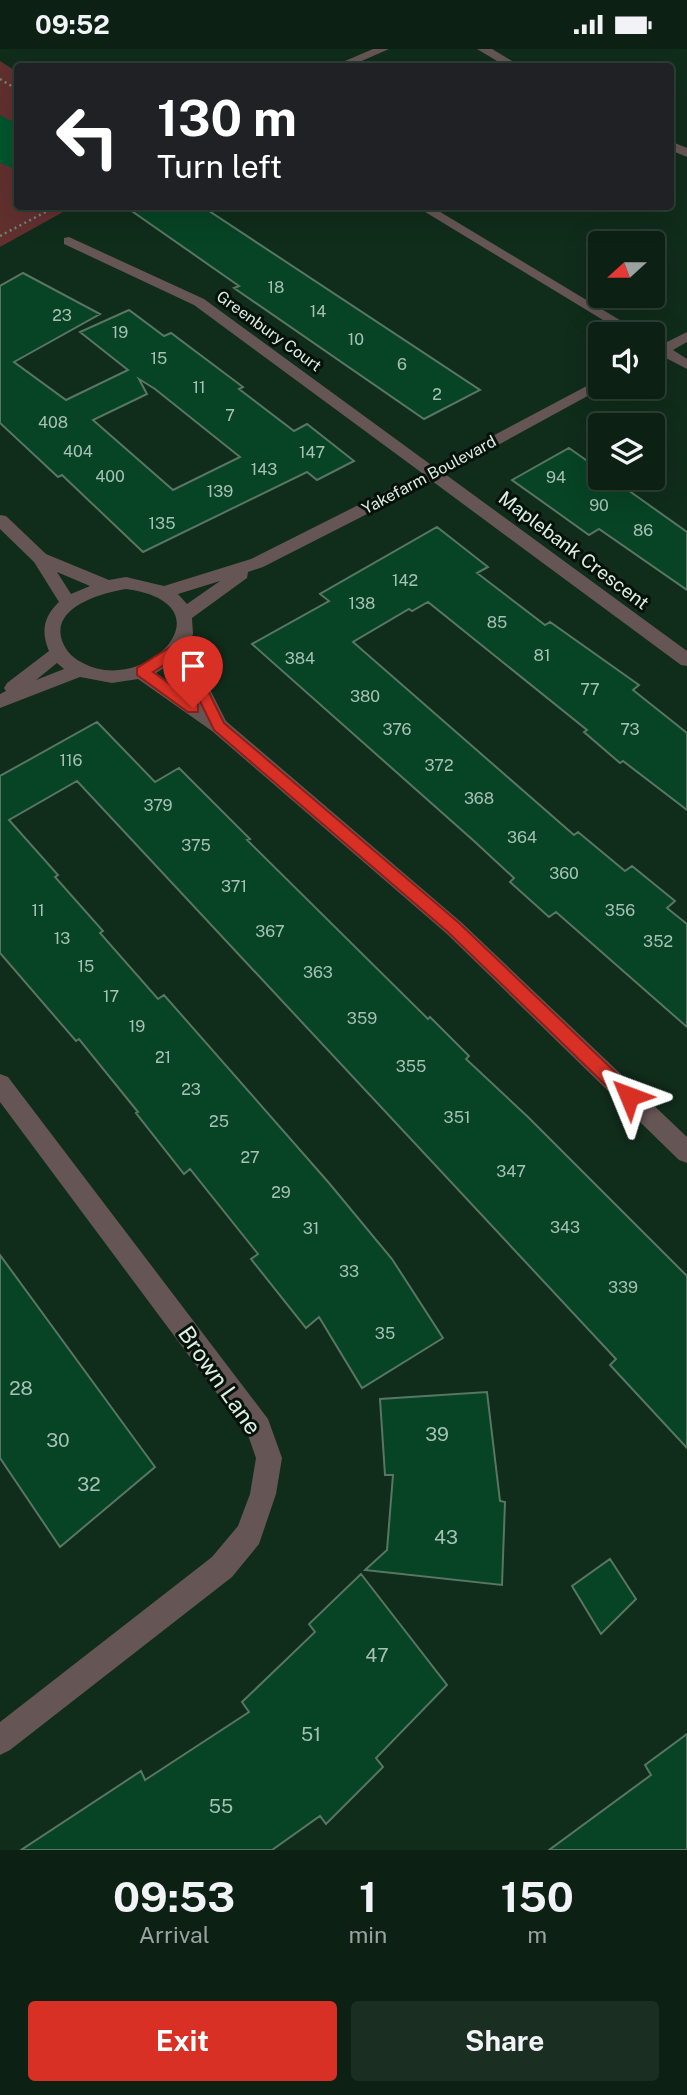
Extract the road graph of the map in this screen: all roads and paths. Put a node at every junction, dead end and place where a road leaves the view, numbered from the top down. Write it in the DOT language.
graph roads {
  1 [pos="383,49"];
  2 [pos="483,49"];
  3 [pos="346,63"];
  4 [pos="509,63"];
  5 [pos="49,210"];
  6 [pos="429,210"];
  7 [pos="0,236"];
  8 [pos="69,241"];
  9 [pos="616,322"];
  10 [pos="687,336"];
  11 [pos="665,346"];
  12 [pos="665,354"];
  13 [pos="687,365"];
  14 [pos="588,390"];
  15 [pos="435,473"];
  16 [pos="0,520"];
  17 [pos="40,558"];
  18 [pos="257,563"];
  19 [pos="104,585"];
  20 [pos="164,593"];
  21 [pos="68,603"];
  22 [pos="184,615"];
  23 [pos="180,646"];
  24 [pos="58,653"];
  25 [pos="687,660"];
  26 [pos="79,670"];
  27 [pos="142,672"];
  28 [pos="0,700"];
  29 [pos="219,726"];
  30 [pos="1,1087"];
  31 [pos="687,1153"];
  32 [pos="0,1740"];
  1 -- 3 [label="street"];
  2 -- 4 [label="street"];
  5 -- 7 [label="path"];
  6 -- 9 [label="street"];
  8 -- 15 [label="street, Greenbury Court"];
  10 -- 11 [label="street"];
  12 -- 13 [label="street"];
  14 -- 15 [label="street, Yakefarm Boulevard"];
  15 -- 18 [label="street, Yakefarm Boulevard"];
  15 -- 25 [label="street, Maplebank Crescent"];
  16 -- 17 [label="street"];
  17 -- 19 [label="street"];
  17 -- 21 [label="street"];
  18 -- 20 [label="street, Yakefarm Boulevard"];
  18 -- 22 [label="street, Yakefarm Boulevard"];
  19 -- 20 [label="street"];
  19 -- 21 [label="street"];
  20 -- 22 [label="street"];
  21 -- 24 [label="street"];
  22 -- 23 [label="street"];
  23 -- 27 [label="street"];
  23 -- 29 [label="street"];
  24 -- 26 [label="street"];
  24 -- 28 [label="street"];
  26 -- 27 [label="street"];
  26 -- 28 [label="street"];
  27 -- 29 [label="street"];
  29 -- 31 [label="street"];
  30 -- 32 [label="street, Brown Lane"];
}
